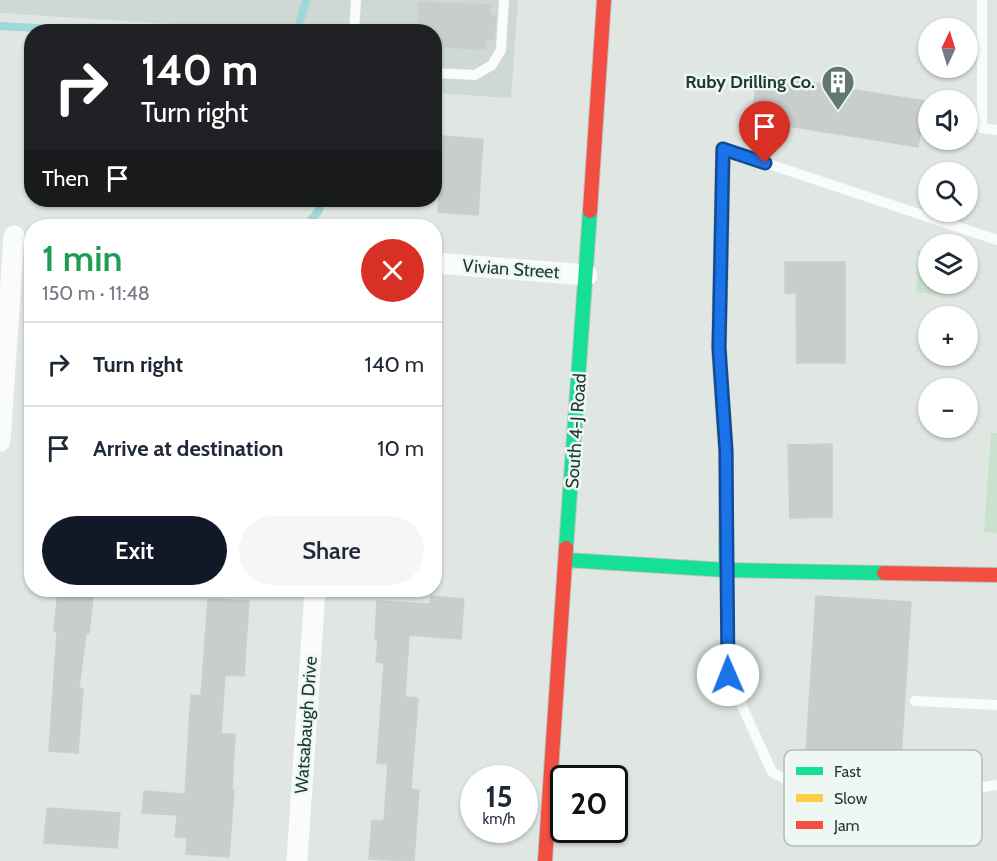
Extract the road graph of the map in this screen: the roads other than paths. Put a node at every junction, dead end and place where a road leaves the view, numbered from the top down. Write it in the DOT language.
graph roads {
  1 [pos="356,0"];
  2 [pos="504,0"];
  3 [pos="604,0"];
  4 [pos="982,0"];
  5 [pos="354,24"];
  6 [pos="442,73"];
  7 [pos="997,130"];
  8 [pos="723,149"];
  9 [pos="15,236"];
  10 [pos="997,240"];
  11 [pos="442,264"];
  12 [pos="587,275"];
  13 [pos="0,441"];
  14 [pos="567,560"];
  15 [pos="726,570"];
  16 [pos="997,575"];
  17 [pos="315,597"];
  18 [pos="915,701"];
  19 [pos="997,705"];
  20 [pos="784,778"];
  21 [pos="997,785"];
  22 [pos="982,787"];
  23 [pos="297,861"];
  24 [pos="545,861"];
  1 -- 5 [label="lane"];
  2 -- 6 [label="lane"];
  3 -- 12 [label="main road, South 4-J Road"];
  4 -- 7 [label="lane"];
  8 -- 10 [label="lane"];
  8 -- 15 [label="main road"];
  9 -- 13 [label="street"];
  11 -- 12 [label="street, Vivian Street"];
  12 -- 14 [label="main road, South 4-J Road"];
  14 -- 15 [label="main road"];
  14 -- 24 [label="main road, South 4-J Road"];
  15 -- 16 [label="main road"];
  15 -- 20 [label="lane"];
  17 -- 23 [label="street, Watsabaugh Drive"];
  18 -- 19 [label="lane"];
  21 -- 22 [label="lane"];
}
